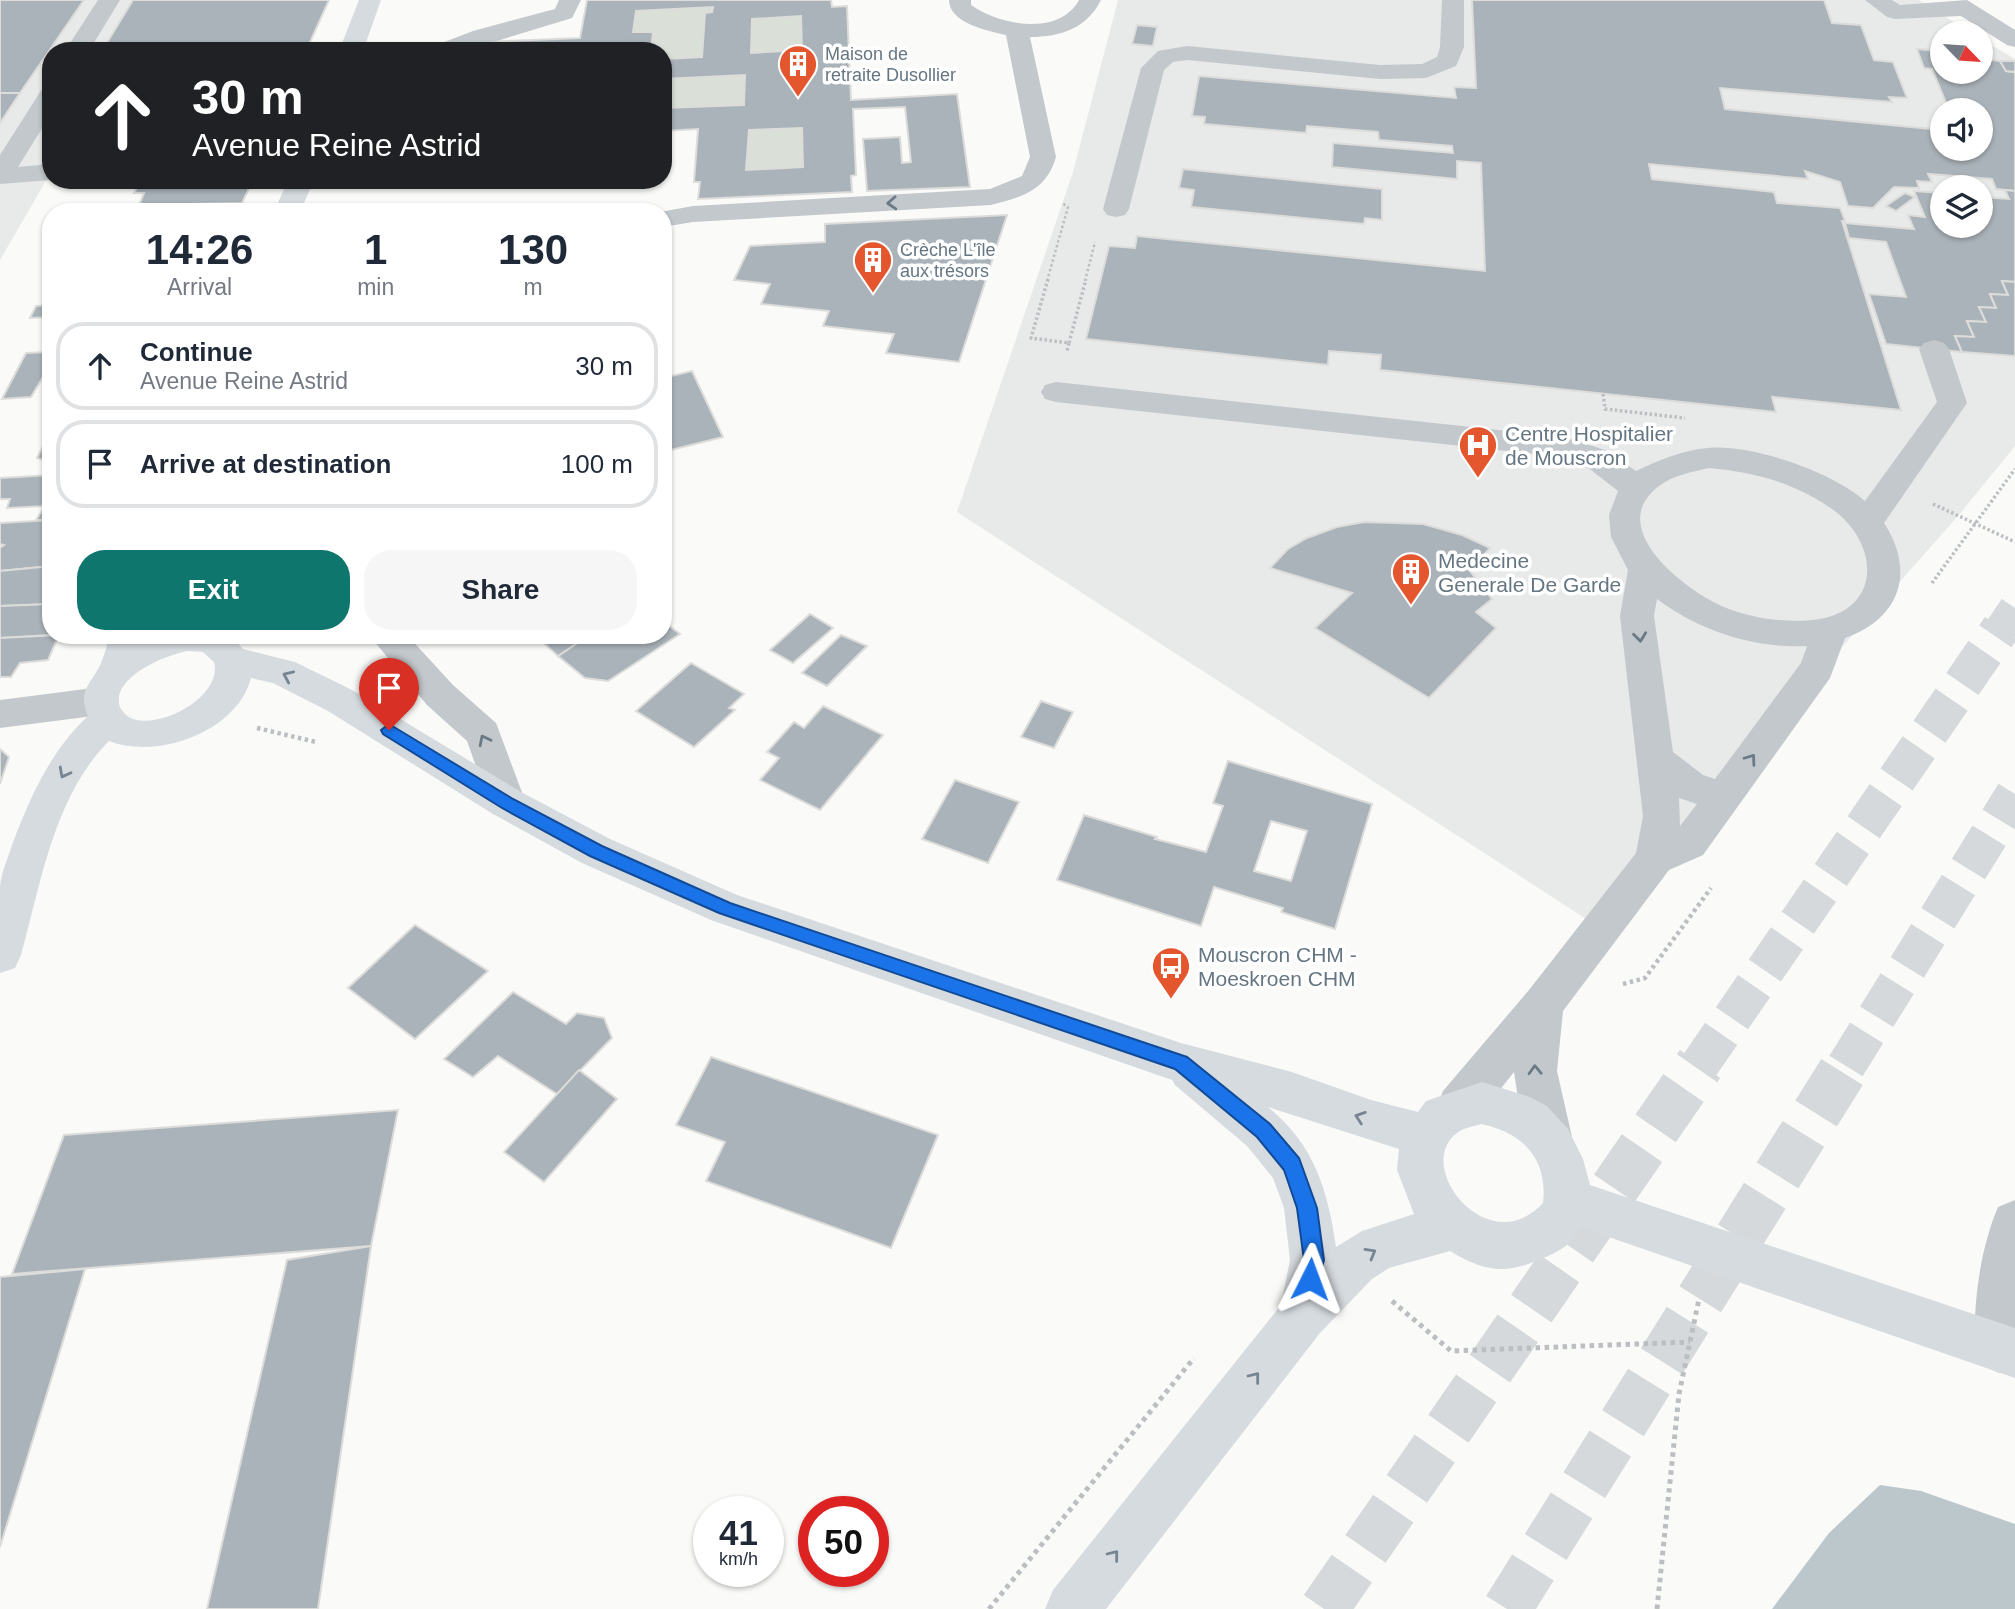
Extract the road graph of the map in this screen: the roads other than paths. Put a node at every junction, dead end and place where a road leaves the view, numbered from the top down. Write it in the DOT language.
graph roads {
  1 [pos="109,0"];
  2 [pos="370,0"];
  3 [pos="570,0"];
  4 [pos="960,0"];
  5 [pos="1090,0"];
  6 [pos="1452,0"];
  7 [pos="1876,0"];
  8 [pos="1958,5"];
  9 [pos="1017,30"];
  10 [pos="1275,36"];
  11 [pos="2015,40"];
  12 [pos="83,42"];
  13 [pos="354,42"];
  14 [pos="465,42"];
  15 [pos="1271,61"];
  16 [pos="42,109"];
  17 [pos="42,173"];
  18 [pos="1,175"];
  19 [pos="1116,209"];
  20 [pos="672,218"];
  21 [pos="1934,349"];
  22 [pos="1056,392"];
  23 [pos="1635,488"];
  24 [pos="1866,524"];
  25 [pos="1645,569"];
  26 [pos="1830,629"];
  27 [pos="125,644"];
  28 [pos="159,644"];
  29 [pos="394,644"];
  30 [pos="213,645"];
  31 [pos="116,669"];
  32 [pos="104,711"];
  33 [pos="0,714"];
  34 [pos="1654,758"];
  35 [pos="1723,797"];
  36 [pos="507,803"];
  37 [pos="1655,858"];
  38 [pos="0,955"];
  39 [pos="1544,1003"];
  40 [pos="1181,1063"];
  41 [pos="1443,1121"];
  42 [pos="1549,1137"];
  43 [pos="1567,1200"];
  44 [pos="2015,1223"];
  45 [pos="1451,1227"];
  46 [pos="1303,1316"];
  47 [pos="2007,1350"];
  48 [pos="1072,1609"];
  1 -- 12 [label="street"];
  2 -- 13 [label="main road"];
  3 -- 14 [label="street"];
  4 -- 9 [label="street"];
  5 -- 9 [label="street"];
  6 -- 15 [label="street"];
  7 -- 8 [label="street"];
  8 -- 11 [label="street"];
  9 -- 20 [label="street, one-way"];
  10 -- 15 [label="street"];
  15 -- 19 [label="street"];
  16 -- 18 [label="street"];
  17 -- 18 [label="street"];
  21 -- 24 [label="street"];
  22 -- 23 [label="street"];
  23 -- 24 [label="street"];
  23 -- 25 [label="street"];
  24 -- 26 [label="street"];
  25 -- 26 [label="street"];
  25 -- 34 [label="street, one-way"];
  35 -- 26 [label="street, one-way"];
  27 -- 31 [label="main road"];
  28 -- 31 [label="main road"];
  36 -- 29 [label="street, one-way"];
  30 -- 32 [label="main road"];
  36 -- 30 [label="main road, one-way"];
  31 -- 32 [label="main road"];
  32 -- 33 [label="street"];
  32 -- 38 [label="main road, one-way"];
  34 -- 35 [label="street"];
  34 -- 37 [label="street"];
  35 -- 37 [label="street"];
  36 -- 40 [label="main road"];
  37 -- 39 [label="street"];
  39 -- 41 [label="street"];
  42 -- 39 [label="street, one-way"];
  41 -- 40 [label="main road, one-way"];
  40 -- 46 [label="main road"];
  41 -- 42 [label="main road"];
  41 -- 45 [label="main road"];
  42 -- 43 [label="main road"];
  43 -- 45 [label="main road"];
  43 -- 47 [label="main road"];
  44 -- 47 [label="street"];
  46 -- 45 [label="main road, one-way"];
  48 -- 46 [label="main road, one-way"];
}
